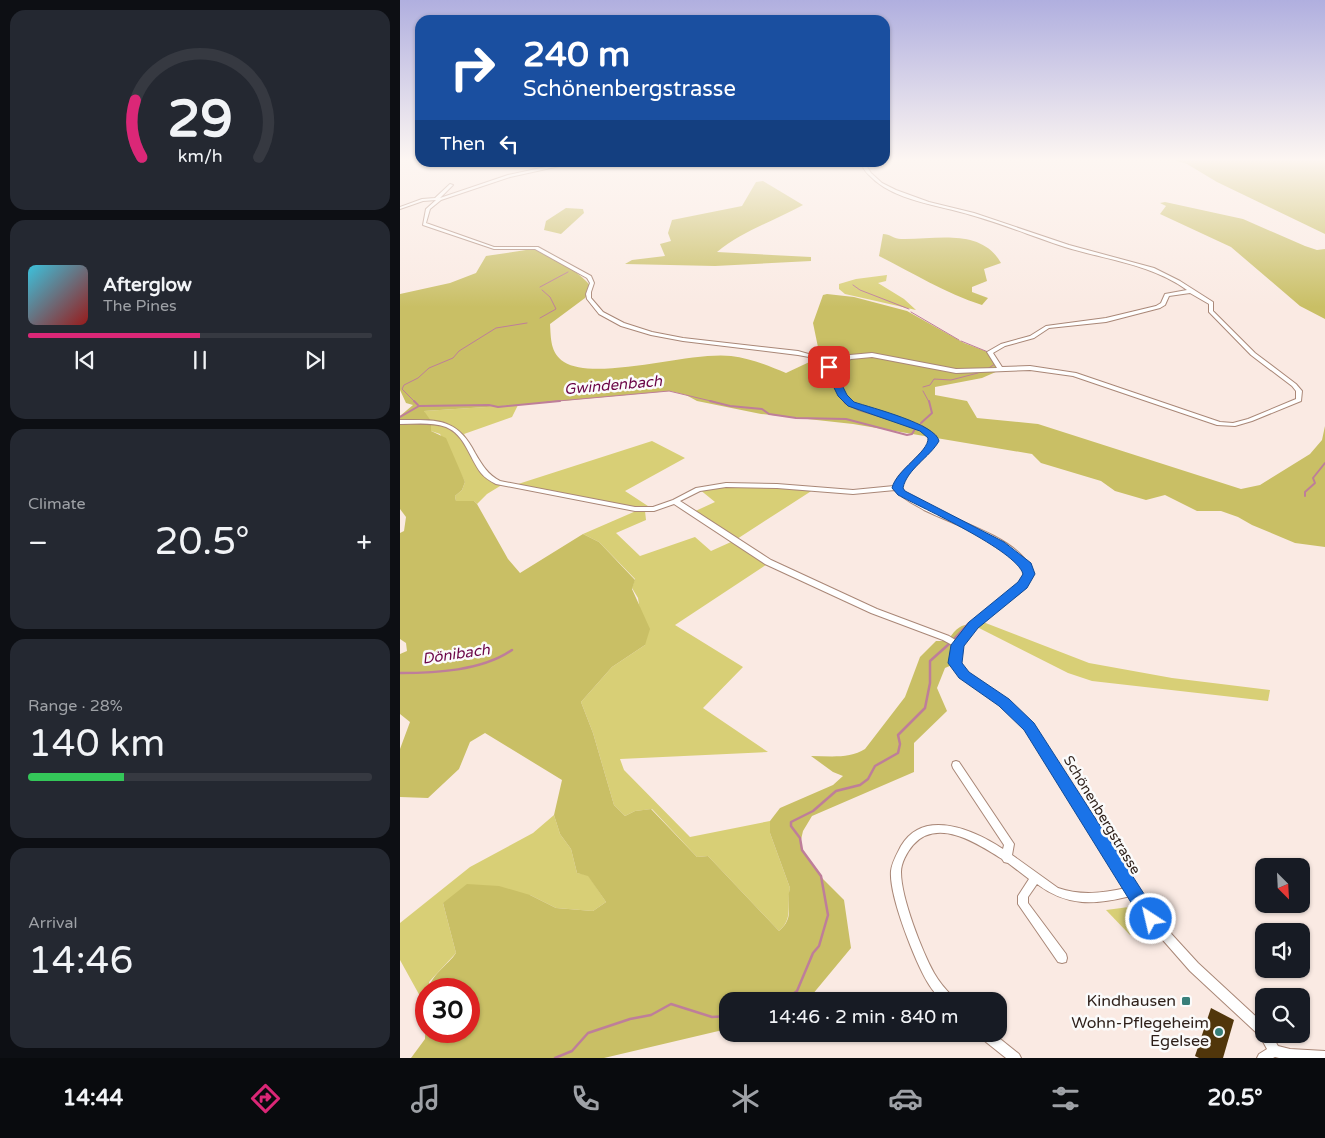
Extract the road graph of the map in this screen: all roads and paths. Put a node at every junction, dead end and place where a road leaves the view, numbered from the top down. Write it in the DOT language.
graph roads {
  1 [pos="429,208"];
  2 [pos="952,208"];
  3 [pos="1191,291"];
  4 [pos="830,365"];
  5 [pos="1000,369"];
  6 [pos="400,422"];
  7 [pos="897,488"];
  8 [pos="675,501"];
  9 [pos="958,645"];
  10 [pos="956,765"];
  11 [pos="1007,859"];
  12 [pos="1034,878"];
  13 [pos="1131,891"];
  14 [pos="1062,958"];
  15 [pos="942,992"];
  16 [pos="1255,1023"];
  17 [pos="995,1042"];
  18 [pos="1270,1043"];
  19 [pos="1274,1050"];
  20 [pos="1325,1057"];
  21 [pos="1015,1058"];
  22 [pos="1263,1058"];
  1 -- 4 [label="street"];
  2 -- 3 [label="street"];
  3 -- 5 [label="street"];
  3 -- 5 [label="street"];
  4 -- 5 [label="street"];
  4 -- 7 [label="street"];
  6 -- 8 [label="street"];
  7 -- 8 [label="street"];
  7 -- 9 [label="street"];
  8 -- 9 [label="street"];
  9 -- 13 [label="street, Schönenbergstrasse"];
  10 -- 11 [label="street"];
  11 -- 12 [label="street"];
  11 -- 15 [label="street"];
  12 -- 13 [label="street"];
  12 -- 14 [label="street"];
  13 -- 16 [label="street, Schönenbergstrasse"];
  17 -- 21 [label="street"];
  18 -- 19 [label="street, Schönenbergstrasse"];
  19 -- 20 [label="street"];
  19 -- 22 [label="street"];
}
